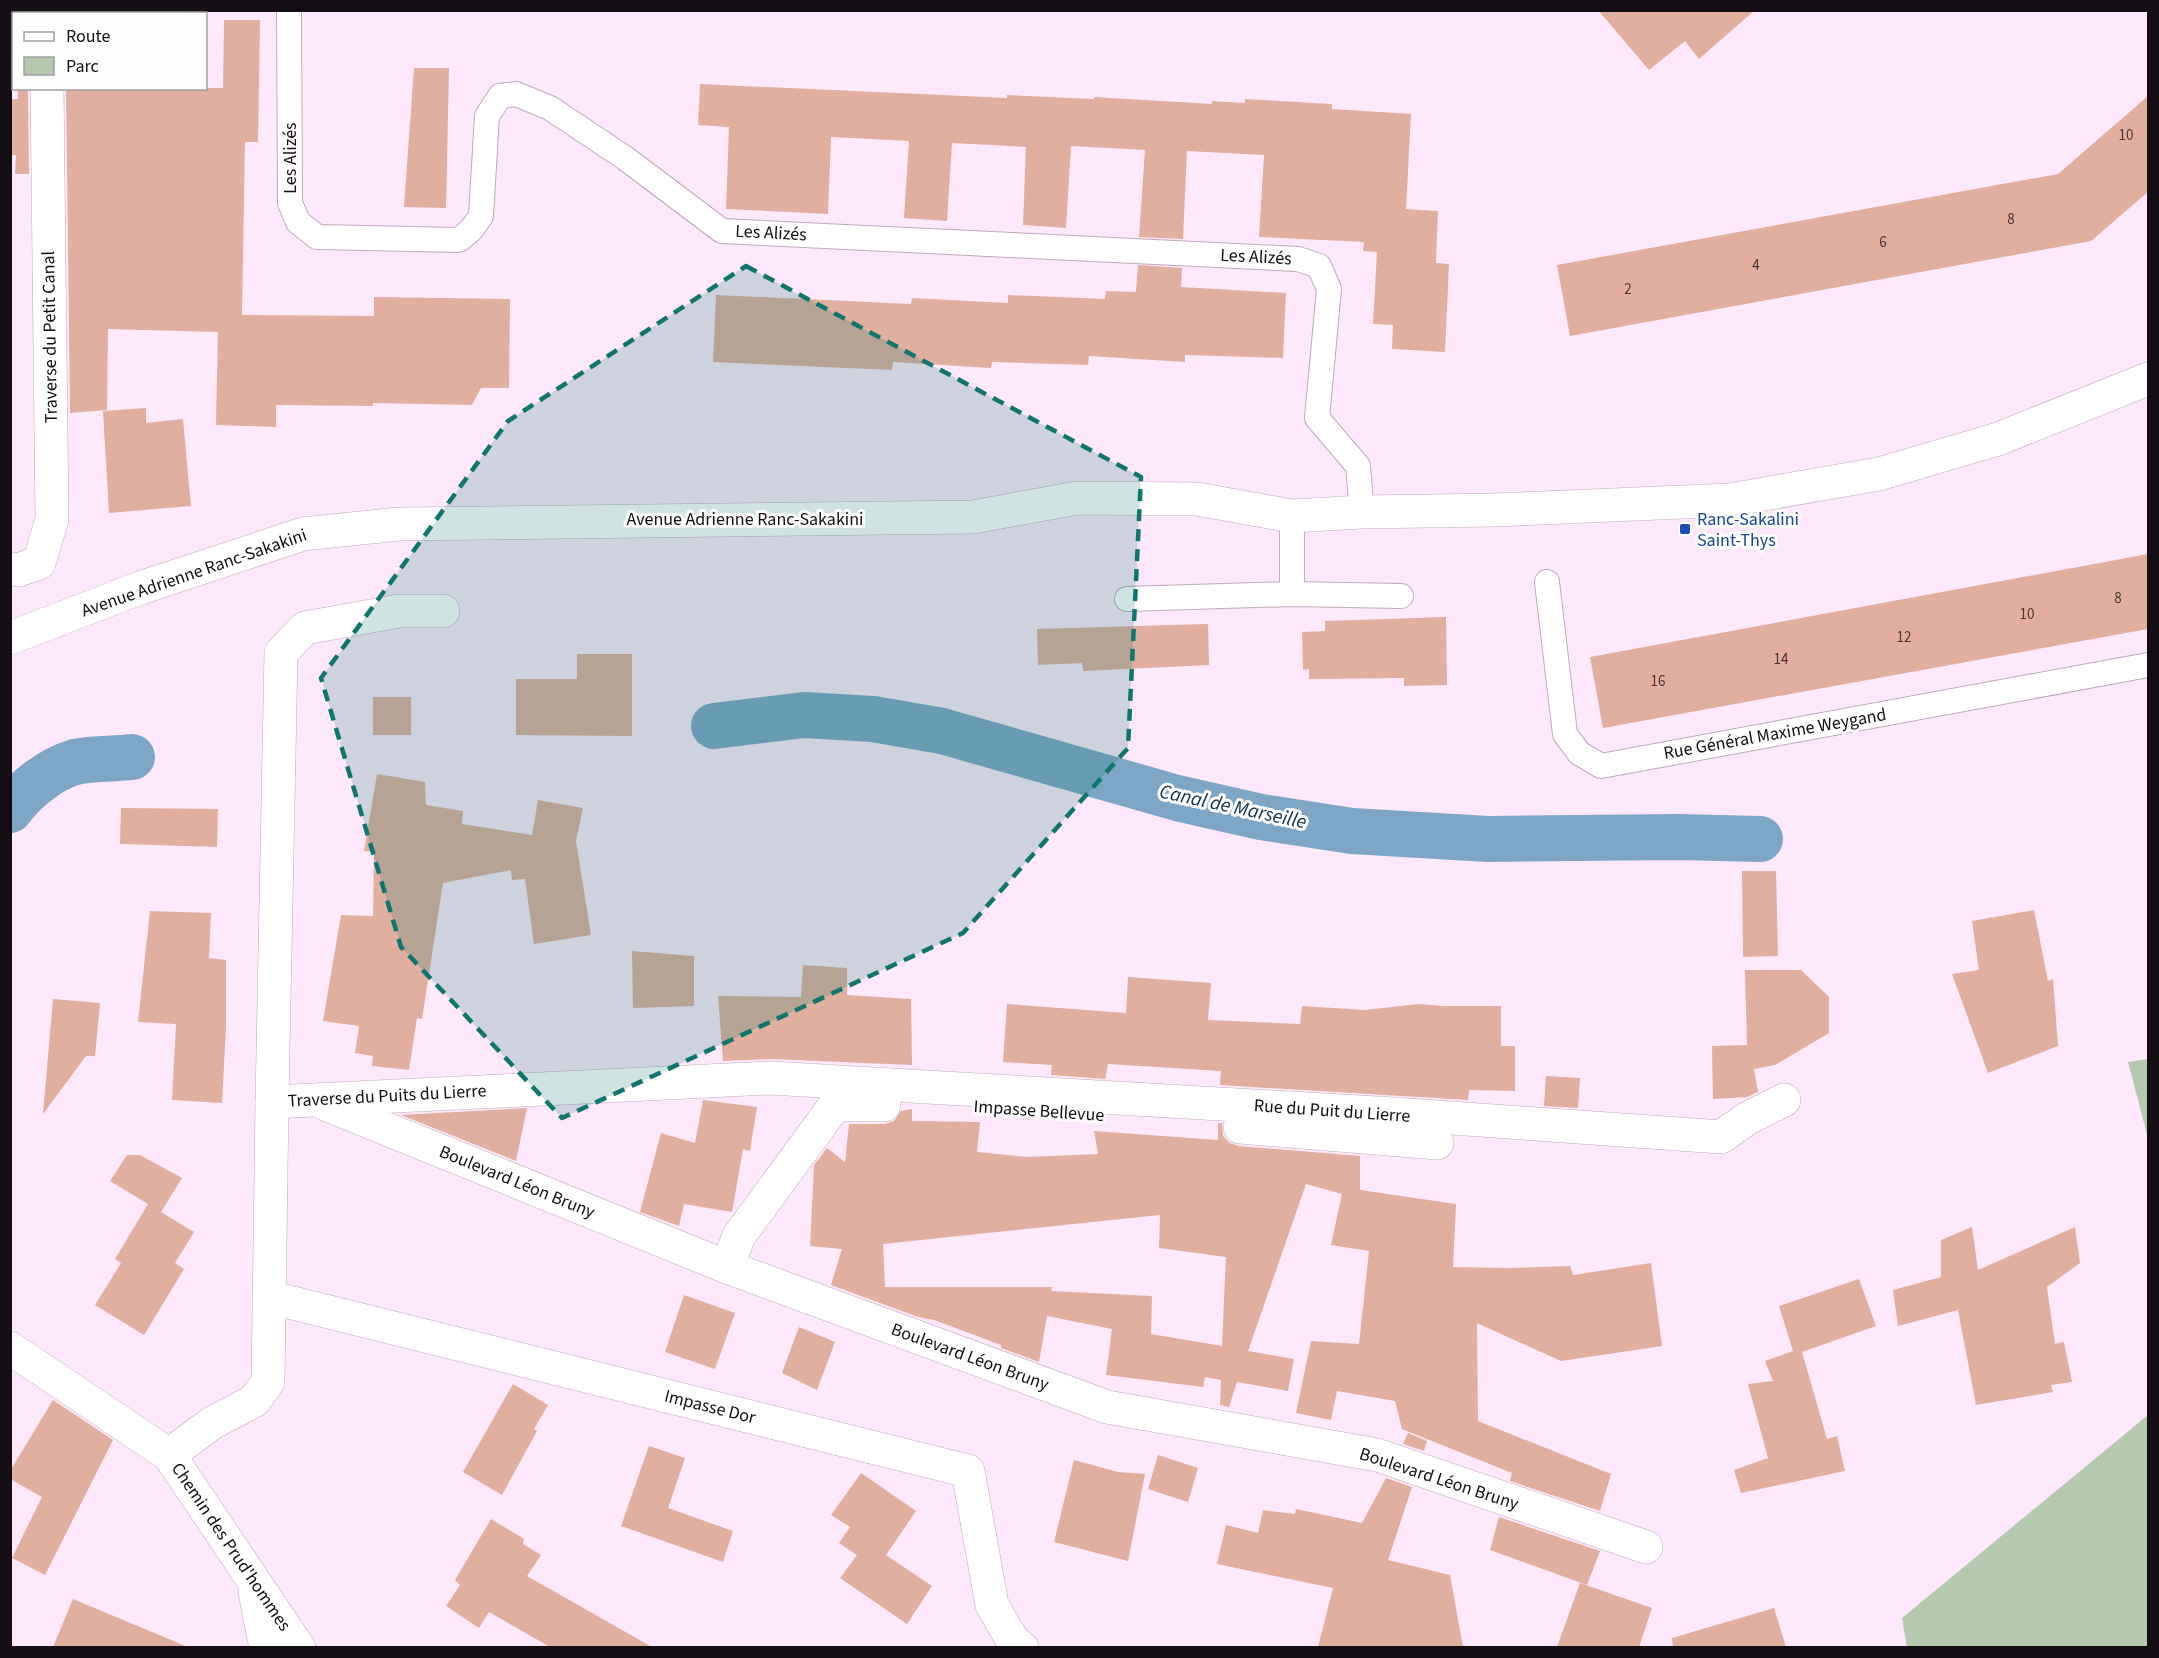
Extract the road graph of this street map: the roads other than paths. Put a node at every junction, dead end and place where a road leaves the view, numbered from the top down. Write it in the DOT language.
graph roads {
  1 [pos="289,10"];
  2 [pos="47,90"];
  3 [pos="2148,379"];
  4 [pos="1362,512"];
  5 [pos="1292,516"];
  6 [pos="14,570"];
  7 [pos="1547,582"];
  8 [pos="1292,594"];
  9 [pos="1401,596"];
  10 [pos="1127,599"];
  11 [pos="443,611"];
  12 [pos="10,638"];
  13 [pos="2148,665"];
  14 [pos="869,1084"];
  15 [pos="315,1100"];
  16 [pos="1784,1100"];
  17 [pos="272,1102"];
  18 [pos="1437,1143"];
  19 [pos="727,1267"];
  20 [pos="269,1297"];
  21 [pos="10,1348"];
  22 [pos="169,1455"];
  23 [pos="1646,1547"];
  24 [pos="253,1578"];
  25 [pos="266,1647"];
  26 [pos="299,1647"];
  27 [pos="1022,1647"];
  1 -- 4 [label="lane, Les Alizés"];
  2 -- 6 [label="street, Traverse du Petit Canal"];
  3 -- 4 [label="street, Avenue Adrienne Ranc-Sakakini"];
  4 -- 5 [label="street, Avenue Adrienne Ranc-Sakakini"];
  5 -- 8 [label="lane"];
  5 -- 12 [label="street, Avenue Adrienne Ranc-Sakakini"];
  7 -- 13 [label="lane, Rue Général Maxime Weygand"];
  8 -- 9 [label="lane"];
  8 -- 10 [label="lane"];
  11 -- 17 [label="street"];
  14 -- 15 [label="street, Traverse du Puits du Lierre"];
  14 -- 16 [label="street, Rue du Puit du Lierre"];
  15 -- 17 [label="street, Traverse du Puits du Lierre"];
  15 -- 19 [label="street, Boulevard Léon Bruny"];
  17 -- 20 [label="street, Traverse du Puits du Lierre"];
  18 -- 19 [label="street, Impasse Bellevue"];
  19 -- 23 [label="street, Boulevard Léon Bruny"];
  20 -- 22 [label="street, Traverse du Puits du Lierre"];
  20 -- 27 [label="street, Impasse Dor"];
  21 -- 22 [label="street, Chemin des Prud'hommes"];
  22 -- 24 [label="street, Chemin des Prud'hommes"];
  24 -- 25 [label="street"];
  24 -- 26 [label="street, Chemin des Prud'hommes"];
}
